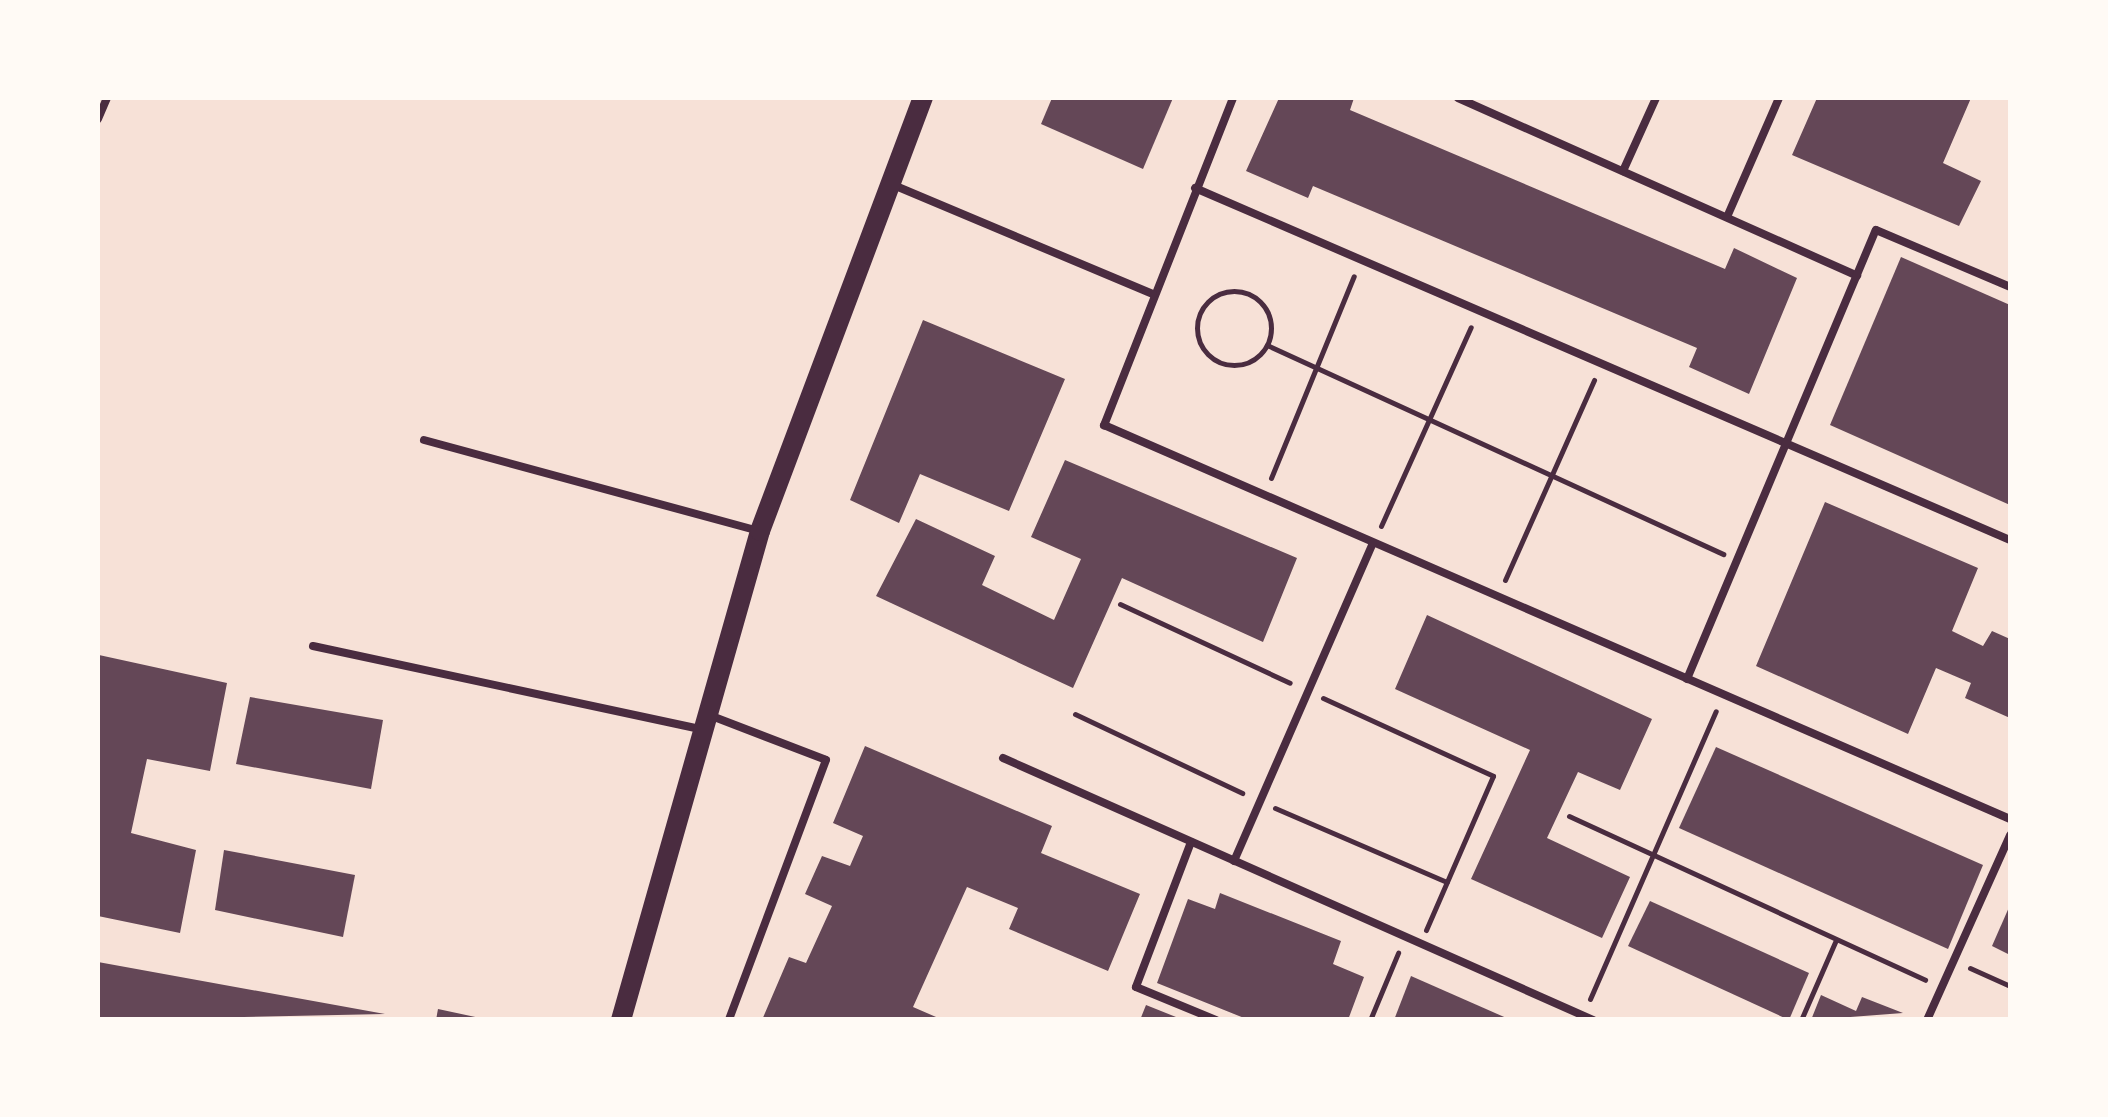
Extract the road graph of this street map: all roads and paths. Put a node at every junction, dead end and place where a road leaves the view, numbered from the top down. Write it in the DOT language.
graph roads {
  1 [pos="108,98"];
  2 [pos="923,98"];
  3 [pos="1233,98"];
  4 [pos="1458,98"];
  5 [pos="1656,98"];
  6 [pos="1779,98"];
  7 [pos="1471,100"];
  8 [pos="98,118"];
  9 [pos="1623,171"];
  10 [pos="887,182"];
  11 [pos="1195,188"];
  12 [pos="1727,217"];
  13 [pos="1361,259"];
  14 [pos="1857,276"];
  15 [pos="2010,287"];
  16 [pos="1153,294"];
  17 [pos="1479,310"];
  18 [pos="1266,345"];
  19 [pos="1602,364"];
  20 [pos="1316,368"];
  21 [pos="1429,420"];
  22 [pos="424,440"];
  23 [pos="1786,443"];
  24 [pos="1552,476"];
  25 [pos="1264,495"];
  26 [pos="760,531"];
  27 [pos="2010,540"];
  28 [pos="1374,543"];
  29 [pos="1737,560"];
  30 [pos="1498,596"];
  31 [pos="1120,604"];
  32 [pos="313,646"];
  33 [pos="1687,679"];
  34 [pos="1308,691"];
  35 [pos="1724,695"];
  36 [pos="703,721"];
  37 [pos="1003,758"];
  38 [pos="1569,816"];
  39 [pos="2010,820"];
  40 [pos="2010,835"];
  41 [pos="1191,842"];
  42 [pos="1653,855"];
  43 [pos="1234,860"];
  44 [pos="1405,936"];
  45 [pos="1836,939"];
  46 [pos="1420,943"];
  47 [pos="1954,960"];
  48 [pos="2010,986"];
  49 [pos="1942,987"];
  50 [pos="1582,1015"];
  51 [pos="621,1020"];
  52 [pos="729,1020"];
  53 [pos="1216,1020"];
  54 [pos="1370,1020"];
  55 [pos="1593,1020"];
  56 [pos="1802,1020"];
  57 [pos="1927,1020"];
  1 -- 8 [label="lane"];
  2 -- 10 [label="main road"];
  3 -- 11 [label="lane"];
  4 -- 7 [label="lane"];
  5 -- 9 [label="lane"];
  6 -- 12 [label="lane"];
  7 -- 9 [label="lane"];
  9 -- 12 [label="lane"];
  10 -- 16 [label="lane"];
  10 -- 26 [label="main road"];
  11 -- 13 [label="lane"];
  11 -- 16 [label="lane"];
  12 -- 14 [label="lane"];
  13 -- 17 [label="lane"];
  13 -- 20 [label="path"];
  14 -- 15 [label="lane"];
  14 -- 23 [label="lane"];
  16 -- 25 [label="lane"];
  17 -- 19 [label="lane"];
  17 -- 21 [label="path"];
  18 -- 18 [label="path"];
  18 -- 20 [label="path"];
  19 -- 23 [label="lane"];
  19 -- 24 [label="path"];
  20 -- 21 [label="path"];
  20 -- 25 [label="path"];
  21 -- 24 [label="path"];
  21 -- 28 [label="path"];
  22 -- 26 [label="lane"];
  23 -- 27 [label="lane"];
  23 -- 29 [label="lane"];
  24 -- 29 [label="path"];
  24 -- 30 [label="path"];
  25 -- 28 [label="lane"];
  26 -- 36 [label="main road"];
  28 -- 30 [label="lane"];
  28 -- 34 [label="lane"];
  29 -- 33 [label="lane"];
  30 -- 33 [label="lane"];
  31 -- 34 [label="path"];
  32 -- 36 [label="lane"];
  33 -- 35 [label="lane"];
  34 -- 43 [label="lane"];
  34 -- 46 [label="path"];
  35 -- 39 [label="lane"];
  35 -- 42 [label="path"];
  36 -- 51 [label="main road"];
  36 -- 52 [label="lane"];
  37 -- 41 [label="lane"];
  38 -- 42 [label="path"];
  40 -- 47 [label="lane"];
  41 -- 43 [label="lane"];
  41 -- 53 [label="lane"];
  42 -- 45 [label="path"];
  42 -- 50 [label="path"];
  43 -- 44 [label="lane"];
  44 -- 46 [label="lane"];
  44 -- 54 [label="path"];
  45 -- 49 [label="path"];
  45 -- 56 [label="path"];
  46 -- 50 [label="lane"];
  47 -- 48 [label="path"];
  47 -- 49 [label="lane"];
  49 -- 57 [label="lane"];
  50 -- 55 [label="lane"];
}
